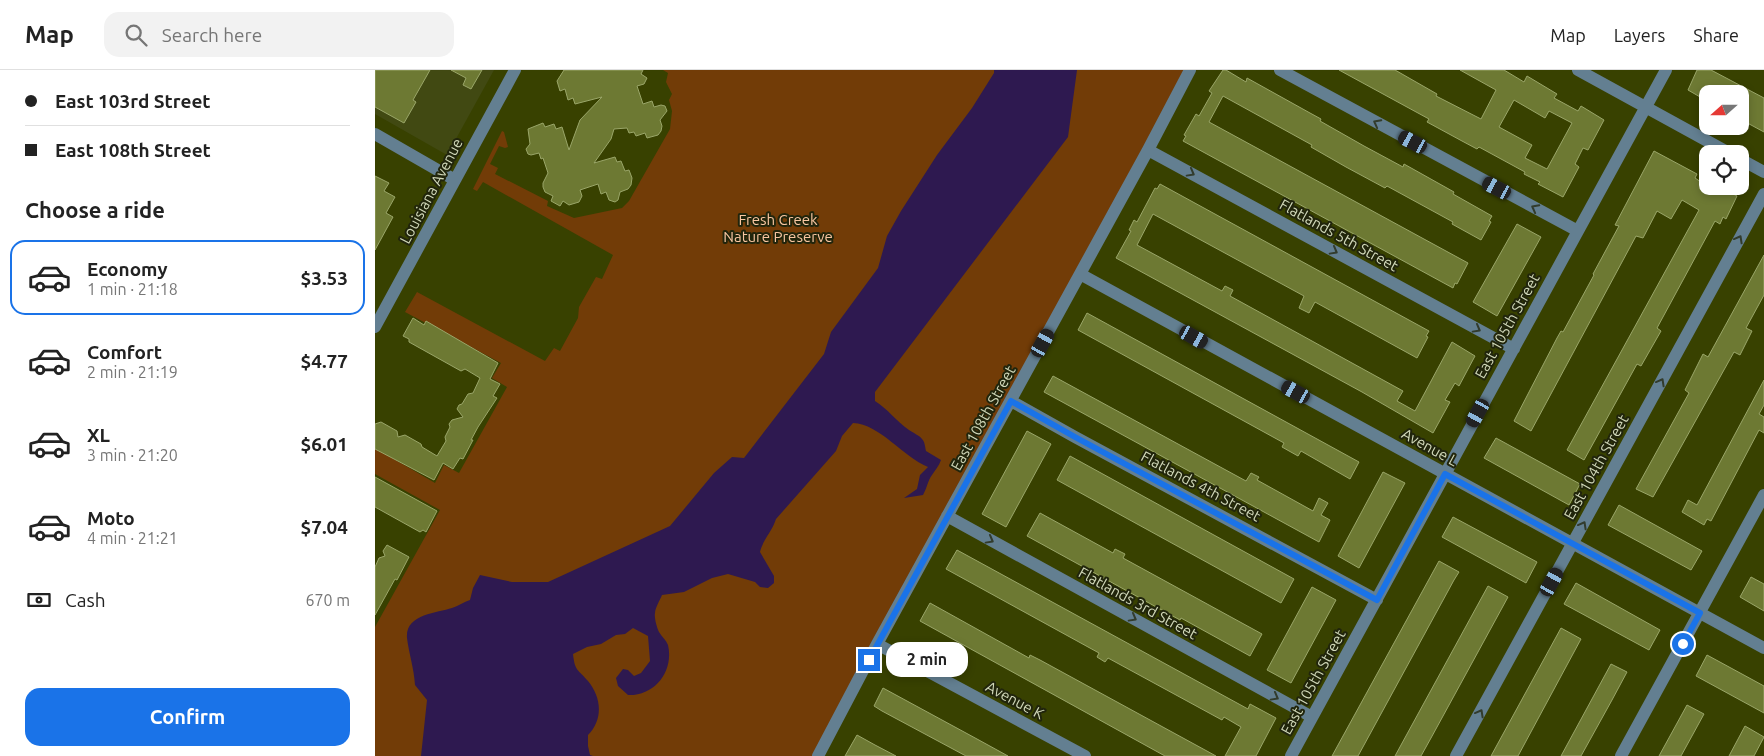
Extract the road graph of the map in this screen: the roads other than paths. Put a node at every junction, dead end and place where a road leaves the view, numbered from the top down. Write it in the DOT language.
graph roads {
  1 [pos="515,70"];
  2 [pos="1190,70"];
  3 [pos="1280,70"];
  4 [pos="1578,70"];
  5 [pos="1666,70"];
  6 [pos="1646,107"];
  7 [pos="375,134"];
  8 [pos="1715,145"];
  9 [pos="1148,150"];
  10 [pos="1749,164"];
  11 [pos="1764,172"];
  12 [pos="455,180"];
  13 [pos="1764,194"];
  14 [pos="1578,232"];
  15 [pos="1080,274"];
  16 [pos="375,327"];
  17 [pos="1514,349"];
  18 [pos="1011,401"];
  19 [pos="1445,474"];
  20 [pos="1764,495"];
  21 [pos="947,516"];
  22 [pos="1573,544"];
  23 [pos="1377,600"];
  24 [pos="1700,613"];
  25 [pos="877,644"];
  26 [pos="1764,648"];
  27 [pos="1312,717"];
  28 [pos="818,756"];
  29 [pos="1085,756"];
  30 [pos="1291,756"];
  31 [pos="1457,756"];
  32 [pos="1621,756"];
  1 -- 12 [label="street, Louisiana Avenue"];
  2 -- 9 [label="street, East 108th Street"];
  14 -- 3 [label="street, one-way"];
  4 -- 6 [label="street"];
  5 -- 6 [label="street, East 105th Street"];
  6 -- 8 [label="street"];
  6 -- 14 [label="street, East 105th Street"];
  7 -- 12 [label="street"];
  9 -- 15 [label="street, East 108th Street"];
  9 -- 17 [label="street, Flatlands 5th Street, one-way"];
  10 -- 11 [label="street"];
  12 -- 16 [label="street, Louisiana Avenue"];
  22 -- 13 [label="street, East 104th Street, one-way"];
  14 -- 17 [label="street, East 105th Street"];
  15 -- 18 [label="street, East 108th Street"];
  15 -- 19 [label="street, Avenue L"];
  17 -- 19 [label="street, East 105th Street"];
  18 -- 21 [label="street, East 108th Street"];
  18 -- 23 [label="street, Flatlands 4th Street"];
  19 -- 22 [label="street, Avenue L"];
  19 -- 23 [label="street, East 105th Street"];
  20 -- 24 [label="street"];
  21 -- 25 [label="street, East 108th Street"];
  21 -- 27 [label="street, Flatlands 3rd Street, one-way"];
  22 -- 24 [label="street, Avenue L"];
  31 -- 22 [label="street, East 104th Street, one-way"];
  23 -- 27 [label="street, East 105th Street"];
  24 -- 26 [label="street, Avenue L"];
  24 -- 32 [label="street"];
  25 -- 28 [label="street, East 108th Street"];
  25 -- 29 [label="street, Avenue K"];
  27 -- 30 [label="street, East 105th Street"];
}
